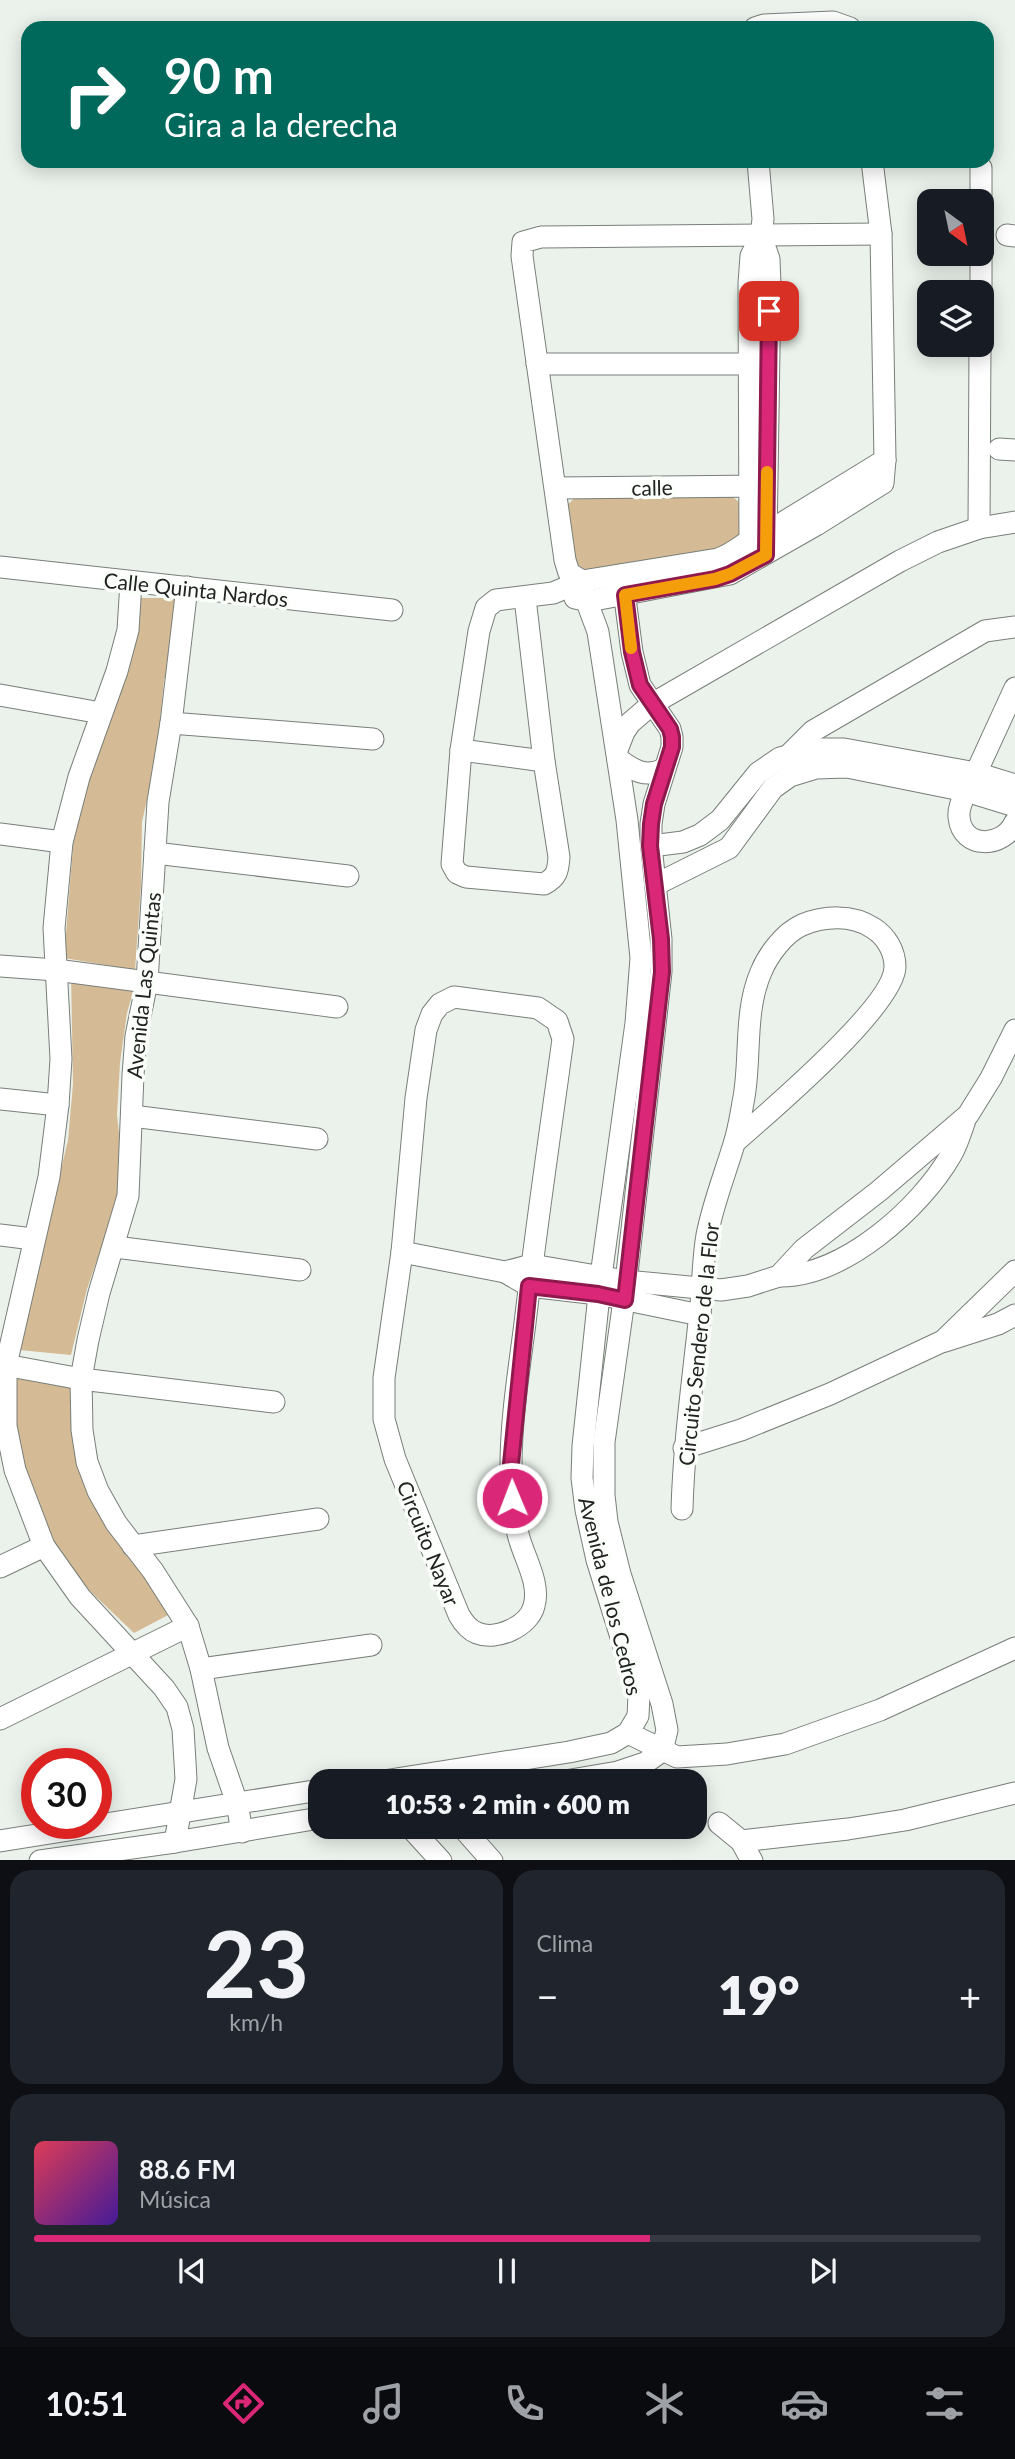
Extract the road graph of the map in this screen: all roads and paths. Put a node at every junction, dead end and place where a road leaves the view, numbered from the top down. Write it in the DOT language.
graph roads {
  1 [pos="759,168"];
  2 [pos="873,168"];
  3 [pos="981,168"];
  4 [pos="981,189"];
  5 [pos="881,234"];
  6 [pos="761,236"];
  7 [pos="980,357"];
  8 [pos="537,364"];
  9 [pos="759,364"];
  10 [pos="885,460"];
  11 [pos="758,486"];
  12 [pos="556,488"];
  13 [pos="1015,522"];
  14 [pos="979,527"];
  15 [pos="758,535"];
  16 [pos="758,560"];
  17 [pos="0,566"];
  18 [pos="131,582"];
  19 [pos="624,585"];
  20 [pos="187,587"];
  21 [pos="584,591"];
  22 [pos="525,598"];
  23 [pos="392,610"];
  24 [pos="1015,627"];
  25 [pos="1015,688"];
  26 [pos="0,695"];
  27 [pos="652,704"];
  28 [pos="101,713"];
  29 [pos="171,723"];
  30 [pos="373,739"];
  31 [pos="461,750"];
  32 [pos="791,753"];
  33 [pos="618,755"];
  34 [pos="544,761"];
  35 [pos="664,769"];
  36 [pos="971,782"];
  37 [pos="1015,785"];
  38 [pos="1015,806"];
  39 [pos="720,820"];
  40 [pos="1015,822"];
  41 [pos="0,834"];
  42 [pos="740,835"];
  43 [pos="62,842"];
  44 [pos="650,846"];
  45 [pos="155,853"];
  46 [pos="647,875"];
  47 [pos="348,876"];
  48 [pos="0,966"];
  49 [pos="57,970"];
  50 [pos="147,982"];
  51 [pos="337,1007"];
  52 [pos="1015,1030"];
  53 [pos="0,1099"];
  54 [pos="58,1105"];
  55 [pos="968,1115"];
  56 [pos="132,1116"];
  57 [pos="317,1139"];
  58 [pos="736,1141"];
  59 [pos="0,1236"];
  60 [pos="33,1239"];
  61 [pos="115,1247"];
  62 [pos="402,1252"];
  63 [pos="300,1270"];
  64 [pos="1015,1271"];
  65 [pos="531,1276"];
  66 [pos="779,1276"];
  67 [pos="599,1285"];
  68 [pos="702,1289"];
  69 [pos="625,1290"];
  70 [pos="700,1315"];
  71 [pos="1015,1315"];
  72 [pos="943,1341"];
  73 [pos="3,1365"];
  74 [pos="81,1379"];
  75 [pos="274,1402"];
  76 [pos="3,1427"];
  77 [pos="684,1448"];
  78 [pos="682,1509"];
  79 [pos="318,1519"];
  80 [pos="44,1546"];
  81 [pos="134,1546"];
  82 [pos="0,1566"];
  83 [pos="188,1626"];
  84 [pos="371,1645"];
  85 [pos="1015,1648"];
  86 [pos="132,1654"];
  87 [pos="201,1669"];
  88 [pos="0,1719"];
  89 [pos="213,1726"];
  90 [pos="183,1729"];
  91 [pos="628,1733"];
  92 [pos="662,1751"];
  93 [pos="460,1769"];
  94 [pos="627,1769"];
  95 [pos="308,1792"];
  96 [pos="1015,1793"];
  97 [pos="237,1803"];
  98 [pos="179,1813"];
  99 [pos="308,1820"];
  100 [pos="719,1823"];
  101 [pos="242,1832"];
  102 [pos="422,1839"];
  103 [pos="472,1839"];
  104 [pos="741,1840"];
  105 [pos="0,1841"];
  106 [pos="175,1842"];
  107 [pos="40,1860"];
  108 [pos="442,1860"];
  109 [pos="492,1860"];
  110 [pos="752,1860"];
  1 -- 6 [label="street"];
  2 -- 5 [label="street"];
  3 -- 4 [label="street"];
  5 -- 6 [label="street"];
  5 -- 10 [label="street"];
  6 -- 8 [label="street, Avenida de los Cedros"];
  6 -- 9 [label="street"];
  7 -- 14 [label="street"];
  8 -- 9 [label="street"];
  8 -- 12 [label="street, Avenida de los Cedros"];
  9 -- 11 [label="street"];
  10 -- 15 [label="street"];
  10 -- 16 [label="street"];
  11 -- 12 [label="street, calle"];
  11 -- 15 [label="street"];
  12 -- 21 [label="street, Avenida de los Cedros"];
  13 -- 14 [label="street"];
  14 -- 27 [label="street"];
  15 -- 16 [label="street"];
  15 -- 19 [label="street"];
  16 -- 19 [label="street"];
  17 -- 18 [label="street, Calle Quinta Nardos"];
  18 -- 20 [label="street, Calle Quinta Nardos"];
  18 -- 28 [label="street"];
  19 -- 21 [label="street"];
  19 -- 27 [label="street, Avenida de los Cedros"];
  20 -- 23 [label="street, Calle Quinta Nardos"];
  20 -- 29 [label="street, Avenida Las Quintas"];
  21 -- 22 [label="street"];
  21 -- 33 [label="street, Avenida de los Cedros"];
  22 -- 31 [label="street"];
  22 -- 34 [label="street"];
  24 -- 32 [label="street"];
  25 -- 36 [label="street"];
  26 -- 28 [label="street"];
  27 -- 33 [label="street"];
  27 -- 35 [label="street, Avenida de los Cedros"];
  28 -- 43 [label="street"];
  29 -- 30 [label="street"];
  29 -- 45 [label="street, Avenida Las Quintas"];
  31 -- 34 [label="street"];
  31 -- 34 [label="street"];
  32 -- 36 [label="street"];
  32 -- 39 [label="street"];
  33 -- 35 [label="street"];
  33 -- 46 [label="street, Avenida de los Cedros"];
  35 -- 44 [label="street, Avenida de los Cedros"];
  36 -- 37 [label="street"];
  36 -- 38 [label="street"];
  36 -- 40 [label="street"];
  36 -- 42 [label="street"];
  39 -- 42 [label="street"];
  39 -- 44 [label="street"];
  41 -- 43 [label="street"];
  42 -- 46 [label="street"];
  43 -- 49 [label="street"];
  44 -- 46 [label="street, Avenida de los Cedros"];
  45 -- 47 [label="street"];
  45 -- 50 [label="street, Avenida Las Quintas"];
  46 -- 67 [label="street, Avenida de los Cedros"];
  46 -- 69 [label="street, Avenida de los Cedros"];
  48 -- 49 [label="street"];
  49 -- 50 [label="street"];
  49 -- 54 [label="street"];
  50 -- 51 [label="street"];
  50 -- 56 [label="street, Avenida Las Quintas"];
  52 -- 55 [label="street"];
  53 -- 54 [label="street"];
  54 -- 60 [label="street"];
  55 -- 66 [label="street"];
  55 -- 66 [label="street"];
  56 -- 57 [label="street"];
  56 -- 61 [label="street, Avenida Las Quintas"];
  58 -- 58 [label="street, Circuito Sendero de la Flor"];
  58 -- 68 [label="street, Circuito Sendero de la Flor"];
  59 -- 60 [label="street"];
  60 -- 73 [label="street"];
  61 -- 63 [label="street"];
  61 -- 74 [label="street, Avenida Las Quintas"];
  62 -- 65 [label="street"];
  62 -- 65 [label="street, Circuito Nayar"];
  62 -- 65 [label="street, Circuito Nayar"];
  64 -- 72 [label="street"];
  65 -- 67 [label="street"];
  66 -- 68 [label="street"];
  67 -- 69 [label="street"];
  67 -- 91 [label="street, Avenida de los Cedros"];
  68 -- 69 [label="street"];
  68 -- 70 [label="street, Circuito Sendero de la Flor"];
  69 -- 70 [label="street"];
  69 -- 92 [label="street, Avenida de los Cedros"];
  70 -- 77 [label="street, Circuito Sendero de la Flor"];
  71 -- 72 [label="street"];
  72 -- 77 [label="street"];
  73 -- 74 [label="street"];
  73 -- 76 [label="street"];
  74 -- 75 [label="street"];
  74 -- 81 [label="street, Avenida Las Quintas"];
  76 -- 80 [label="street"];
  77 -- 78 [label="street, Circuito Sendero de la Flor"];
  79 -- 81 [label="street"];
  80 -- 82 [label="street"];
  80 -- 86 [label="street"];
  81 -- 83 [label="street, Avenida Las Quintas"];
  83 -- 86 [label="street"];
  83 -- 87 [label="street, Avenida Las Quintas"];
  84 -- 87 [label="street"];
  85 -- 92 [label="street"];
  86 -- 88 [label="street"];
  86 -- 90 [label="street"];
  87 -- 89 [label="street, Avenida Las Quintas"];
  89 -- 90 [label="street"];
  89 -- 97 [label="street, Avenida Las Quintas"];
  90 -- 98 [label="street"];
  91 -- 92 [label="street"];
  91 -- 93 [label="street"];
  92 -- 94 [label="street"];
  95 -- 97 [label="street"];
  96 -- 104 [label="street"];
  97 -- 98 [label="street"];
  97 -- 101 [label="street, Avenida Las Quintas"];
  98 -- 105 [label="street"];
  98 -- 106 [label="street"];
  99 -- 101 [label="street"];
  100 -- 104 [label="street"];
  101 -- 106 [label="street"];
  102 -- 108 [label="street"];
  103 -- 109 [label="street"];
  104 -- 110 [label="street"];
  106 -- 107 [label="street"];
}
